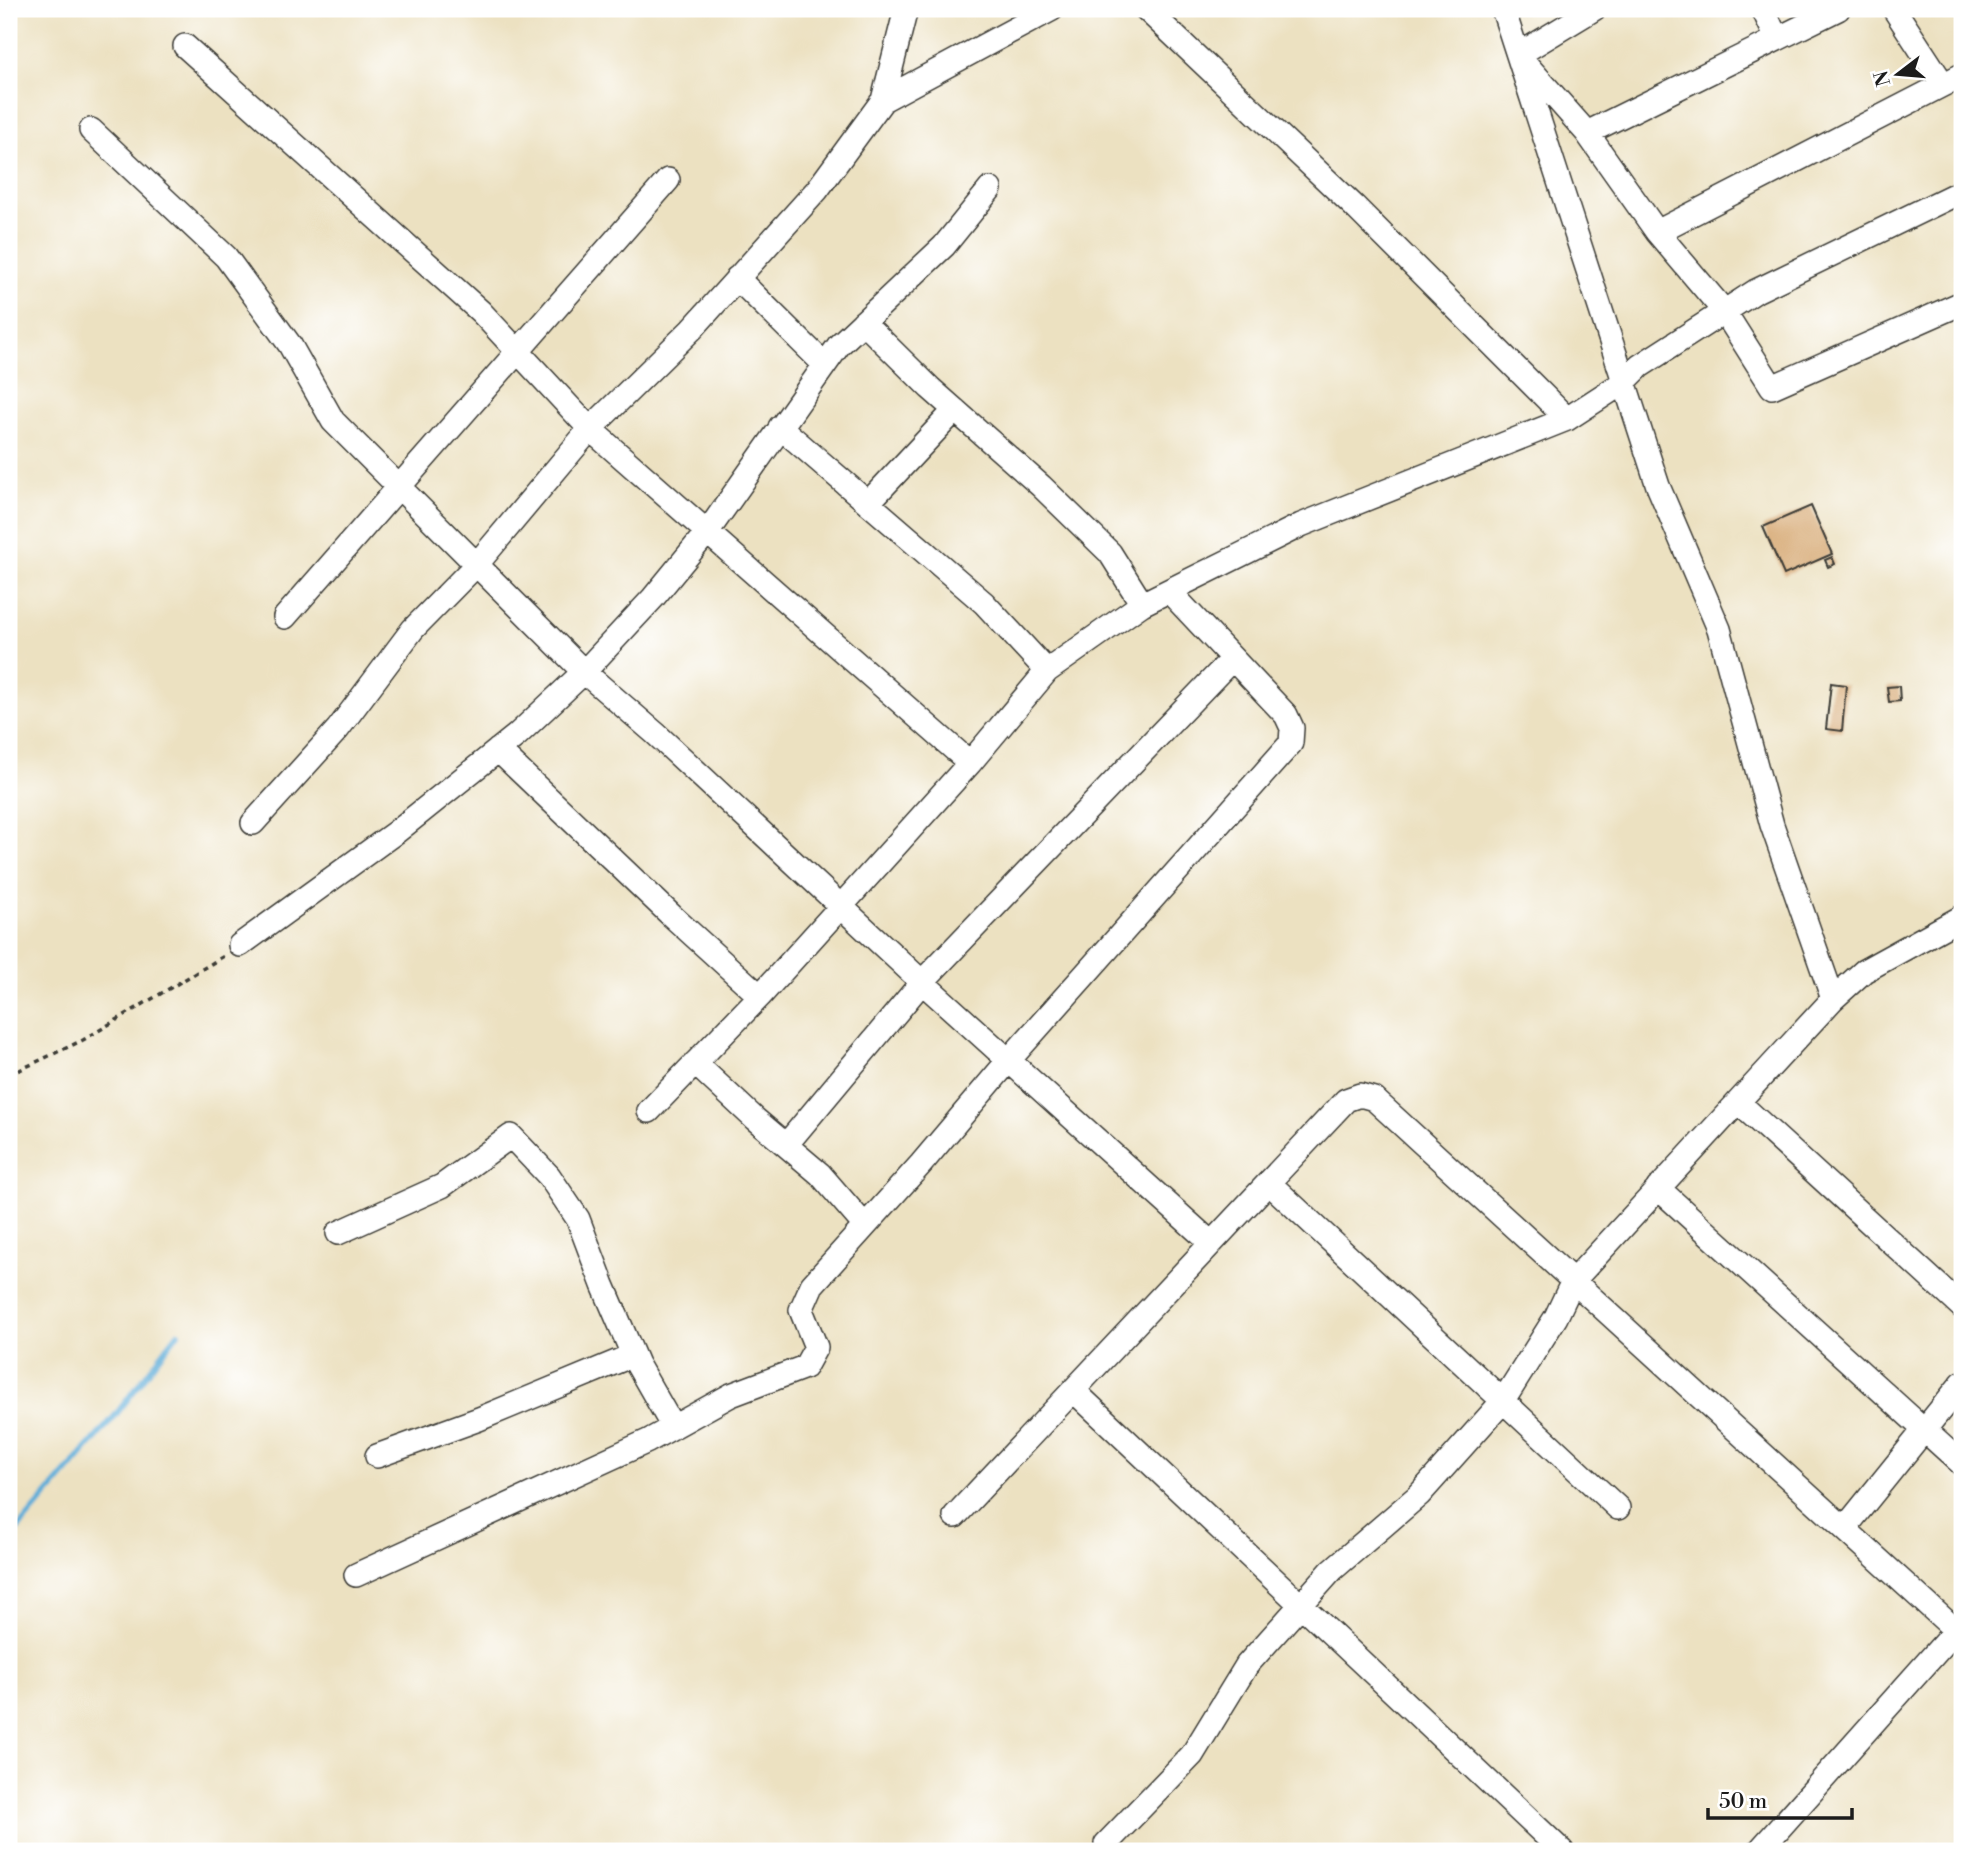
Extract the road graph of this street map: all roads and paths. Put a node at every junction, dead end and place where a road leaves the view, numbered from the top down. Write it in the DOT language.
graph roads {
  1 [pos="906,9"];
  2 [pos="1052,9"];
  3 [pos="1146,9"];
  4 [pos="1503,9"];
  5 [pos="1594,9"];
  6 [pos="1763,9"];
  7 [pos="1838,9"];
  8 [pos="1894,9"];
  9 [pos="1777,39"];
  10 [pos="185,46"];
  11 [pos="1518,55"];
  12 [pos="1953,80"];
  13 [pos="883,100"];
  14 [pos="91,130"];
  15 [pos="1587,133"];
  16 [pos="667,180"];
  17 [pos="990,189"];
  18 [pos="1962,191"];
  19 [pos="1657,232"];
  20 [pos="737,278"];
  21 [pos="1962,303"];
  22 [pos="1724,312"];
  23 [pos="863,322"];
  24 [pos="518,351"];
  25 [pos="825,365"];
  26 [pos="1624,382"];
  27 [pos="955,410"];
  28 [pos="1567,419"];
  29 [pos="780,427"];
  30 [pos="590,429"];
  31 [pos="401,488"];
  32 [pos="868,503"];
  33 [pos="708,531"];
  34 [pos="477,564"];
  35 [pos="1170,592"];
  36 [pos="1142,604"];
  37 [pos="285,617"];
  38 [pos="1232,659"];
  39 [pos="1047,671"];
  40 [pos="584,672"];
  41 [pos="498,750"];
  42 [pos="970,762"];
  43 [pos="253,823"];
  44 [pos="840,905"];
  45 [pos="1962,917"];
  46 [pos="240,945"];
  47 [pos="922,982"];
  48 [pos="760,996"];
  49 [pos="1833,999"];
  50 [pos="1009,1060"];
  51 [pos="695,1063"];
  52 [pos="9,1075"];
  53 [pos="1738,1102"];
  54 [pos="649,1111"];
  55 [pos="786,1145"];
  56 [pos="1269,1183"];
  57 [pos="1658,1188"];
  58 [pos="866,1226"];
  59 [pos="338,1233"];
  60 [pos="1211,1243"];
  61 [pos="1573,1281"];
  62 [pos="1962,1307"];
  63 [pos="633,1355"];
  64 [pos="1962,1383"];
  65 [pos="1073,1390"];
  66 [pos="1503,1401"];
  67 [pos="673,1427"];
  68 [pos="1924,1430"];
  69 [pos="377,1456"];
  70 [pos="1962,1464"];
  71 [pos="1618,1508"];
  72 [pos="955,1516"];
  73 [pos="1845,1528"];
  74 [pos="356,1575"];
  75 [pos="1301,1605"];
  76 [pos="1959,1633"];
  77 [pos="1106,1844"];
  78 [pos="1562,1851"];
  79 [pos="1759,1851"];
  1 -- 13 [label="street"];
  2 -- 13 [label="street"];
  3 -- 28 [label="street"];
  4 -- 11 [label="street"];
  5 -- 11 [label="street"];
  6 -- 9 [label="street"];
  7 -- 9 [label="street"];
  8 -- 12 [label="street"];
  9 -- 15 [label="street"];
  10 -- 24 [label="street"];
  11 -- 15 [label="street"];
  11 -- 26 [label="street"];
  12 -- 19 [label="street"];
  13 -- 20 [label="street"];
  14 -- 31 [label="street"];
  15 -- 19 [label="street"];
  16 -- 24 [label="street"];
  17 -- 23 [label="street"];
  18 -- 22 [label="street"];
  19 -- 22 [label="street"];
  20 -- 25 [label="street"];
  20 -- 30 [label="street"];
  21 -- 22 [label="street"];
  22 -- 26 [label="street"];
  23 -- 25 [label="street"];
  23 -- 27 [label="street"];
  24 -- 30 [label="street"];
  24 -- 31 [label="street"];
  25 -- 29 [label="street"];
  26 -- 28 [label="street"];
  26 -- 49 [label="street"];
  27 -- 32 [label="street"];
  27 -- 36 [label="street"];
  28 -- 35 [label="street"];
  29 -- 32 [label="street"];
  29 -- 33 [label="street"];
  30 -- 33 [label="street"];
  30 -- 34 [label="street"];
  31 -- 34 [label="street"];
  31 -- 37 [label="street"];
  32 -- 39 [label="street"];
  33 -- 40 [label="street"];
  33 -- 42 [label="street"];
  34 -- 40 [label="street"];
  34 -- 43 [label="street"];
  35 -- 36 [label="street"];
  35 -- 38 [label="street"];
  36 -- 39 [label="street"];
  38 -- 47 [label="street"];
  38 -- 50 [label="street"];
  39 -- 42 [label="street"];
  40 -- 41 [label="street"];
  40 -- 44 [label="street"];
  41 -- 46 [label="street"];
  41 -- 48 [label="street"];
  42 -- 44 [label="street"];
  44 -- 47 [label="street"];
  44 -- 48 [label="street"];
  45 -- 49 [label="street"];
  46 -- 52 [label="path"];
  47 -- 50 [label="street"];
  47 -- 55 [label="street"];
  48 -- 51 [label="street"];
  49 -- 53 [label="street"];
  50 -- 58 [label="street"];
  50 -- 60 [label="street"];
  51 -- 54 [label="street"];
  51 -- 55 [label="street"];
  53 -- 57 [label="street"];
  53 -- 62 [label="street"];
  55 -- 58 [label="street"];
  56 -- 60 [label="street"];
  56 -- 61 [label="street"];
  56 -- 66 [label="street"];
  57 -- 61 [label="street"];
  57 -- 68 [label="street"];
  58 -- 67 [label="street"];
  59 -- 63 [label="street"];
  60 -- 65 [label="street"];
  61 -- 66 [label="street"];
  61 -- 73 [label="street"];
  63 -- 67 [label="street"];
  63 -- 69 [label="street"];
  64 -- 68 [label="street"];
  65 -- 72 [label="street"];
  65 -- 75 [label="street"];
  66 -- 71 [label="street"];
  66 -- 75 [label="street"];
  67 -- 74 [label="street"];
  68 -- 70 [label="street"];
  68 -- 73 [label="street"];
  73 -- 76 [label="street"];
  75 -- 77 [label="street"];
  75 -- 78 [label="street"];
  76 -- 79 [label="street"];
}
